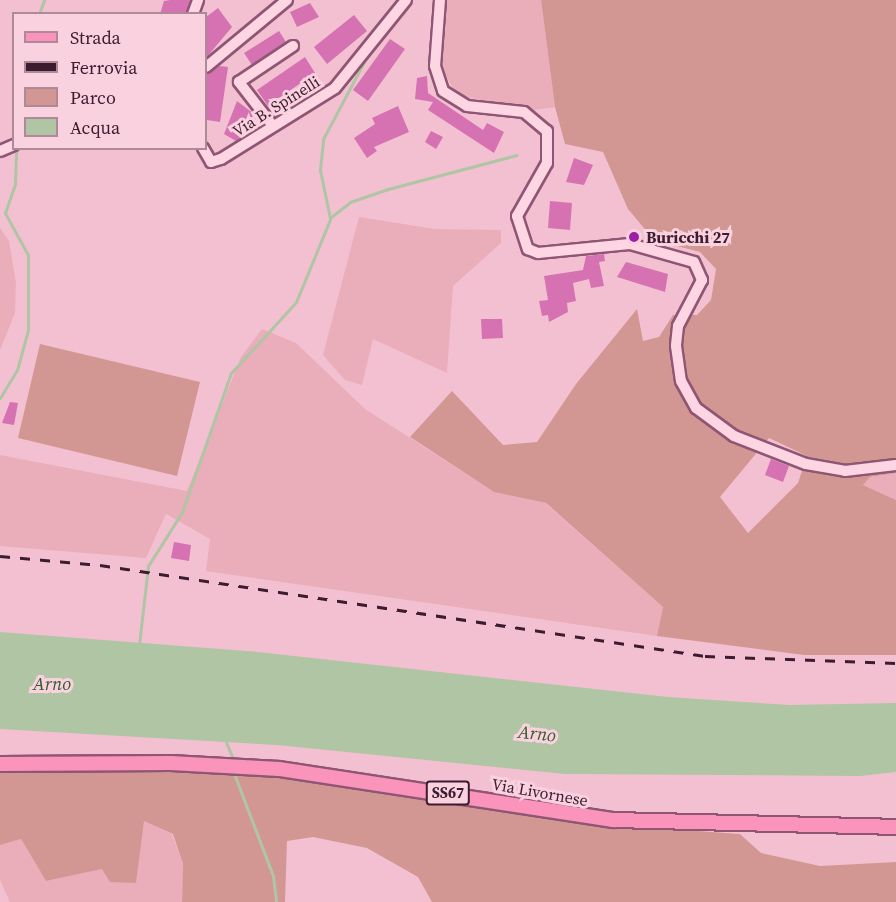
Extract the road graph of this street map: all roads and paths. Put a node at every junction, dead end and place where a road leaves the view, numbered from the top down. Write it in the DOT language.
graph roads {
  1 [pos="287,0"];
  2 [pos="406,0"];
  3 [pos="440,0"];
  4 [pos="293,46"];
  5 [pos="207,66"];
  6 [pos="273,126"];
  7 [pos="204,150"];
  8 [pos="896,465"];
  9 [pos="0,764"];
  10 [pos="896,827"];
  1 -- 5 [label="street"];
  2 -- 6 [label="street, Via B. Spinelli"];
  3 -- 8 [label="street"];
  4 -- 6 [label="street"];
  6 -- 7 [label="street, Via B. Spinelli"];
  9 -- 10 [label="main road, Via Livornese / SS67"];
}
